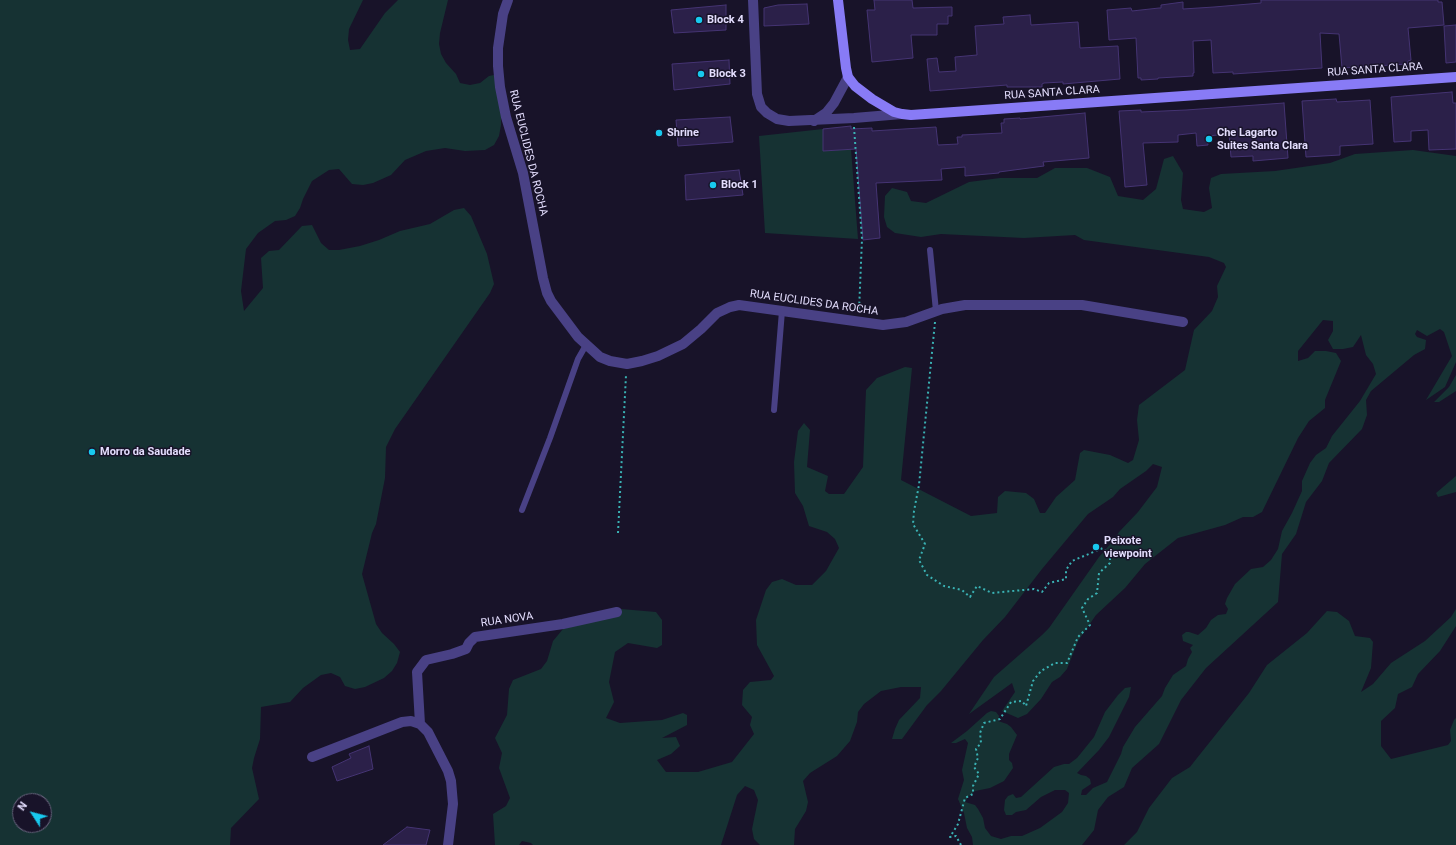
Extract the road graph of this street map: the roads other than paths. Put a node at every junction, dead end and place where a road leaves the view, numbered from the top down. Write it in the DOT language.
graph roads {
  1 [pos="508,0"];
  2 [pos="753,0"];
  3 [pos="838,0"];
  4 [pos="848,76"];
  5 [pos="1456,77"];
  6 [pos="902,114"];
  7 [pos="814,121"];
  8 [pos="930,250"];
  9 [pos="782,310"];
  10 [pos="936,311"];
  11 [pos="1183,322"];
  12 [pos="586,345"];
  13 [pos="774,410"];
  14 [pos="522,510"];
  15 [pos="617,612"];
  16 [pos="420,724"];
  17 [pos="312,758"];
  18 [pos="448,845"];
  1 -- 12 [label="street, RUA EUCLIDES DA ROCHA"];
  2 -- 7 [label="street, RUA SANTA CLARA"];
  3 -- 4 [label="main road"];
  4 -- 6 [label="main road"];
  4 -- 7 [label="street"];
  5 -- 6 [label="main road, RUA SANTA CLARA"];
  6 -- 7 [label="street, RUA SANTA CLARA"];
  8 -- 10 [label="lane"];
  9 -- 10 [label="street, RUA EUCLIDES DA ROCHA"];
  9 -- 12 [label="street, RUA EUCLIDES DA ROCHA"];
  9 -- 13 [label="lane"];
  10 -- 11 [label="street, RUA EUCLIDES DA ROCHA"];
  12 -- 14 [label="lane"];
  15 -- 16 [label="street, RUA NOVA"];
  16 -- 17 [label="street"];
  16 -- 18 [label="street"];
}
